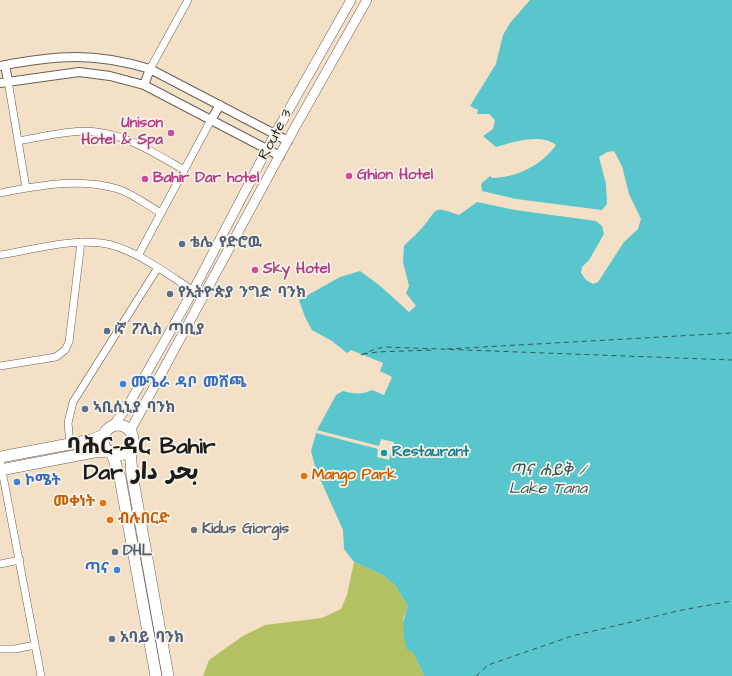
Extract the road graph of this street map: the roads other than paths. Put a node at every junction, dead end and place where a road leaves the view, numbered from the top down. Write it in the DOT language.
graph roads {
  1 [pos="188,0"];
  2 [pos="351,0"];
  3 [pos="367,0"];
  4 [pos="3,66"];
  5 [pos="150,69"];
  6 [pos="4,82"];
  7 [pos="144,85"];
  8 [pos="220,105"];
  9 [pos="211,120"];
  10 [pos="275,134"];
  11 [pos="18,141"];
  12 [pos="288,141"];
  13 [pos="268,149"];
  14 [pos="280,156"];
  15 [pos="184,170"];
  16 [pos="26,188"];
  17 [pos="0,193"];
  18 [pos="161,213"];
  19 [pos="81,242"];
  20 [pos="0,255"];
  21 [pos="138,256"];
  22 [pos="157,269"];
  23 [pos="193,290"];
  24 [pos="204,297"];
  25 [pos="0,366"];
  26 [pos="113,426"];
  27 [pos="130,431"];
  28 [pos="104,435"];
  29 [pos="70,444"];
  30 [pos="130,448"];
  31 [pos="111,452"];
  32 [pos="0,464"];
  33 [pos="140,519"];
  34 [pos="127,521"];
  35 [pos="20,560"];
  36 [pos="0,564"];
  37 [pos="35,645"];
  38 [pos="0,649"];
  39 [pos="167,672"];
  40 [pos="155,673"];
  41 [pos="41,676"];
  1 -- 5 [label="street"];
  2 -- 10 [label="main road"];
  3 -- 12 [label="main road, Route 3"];
  4 -- 5 [label="street"];
  4 -- 6 [label="street"];
  5 -- 7 [label="street"];
  5 -- 8 [label="street"];
  6 -- 7 [label="street"];
  6 -- 11 [label="street"];
  7 -- 9 [label="street"];
  8 -- 9 [label="street"];
  8 -- 10 [label="street"];
  9 -- 13 [label="street"];
  9 -- 15 [label="street"];
  10 -- 12 [label="street"];
  10 -- 13 [label="main road"];
  11 -- 15 [label="street"];
  11 -- 16 [label="street"];
  12 -- 14 [label="main road, Route 3"];
  13 -- 14 [label="street"];
  13 -- 23 [label="main road"];
  14 -- 24 [label="main road, Route 3"];
  15 -- 18 [label="street"];
  16 -- 17 [label="street"];
  16 -- 18 [label="street"];
  18 -- 21 [label="street"];
  19 -- 20 [label="street"];
  19 -- 21 [label="street"];
  19 -- 25 [label="street"];
  21 -- 22 [label="street"];
  22 -- 23 [label="street"];
  22 -- 29 [label="street"];
  23 -- 24 [label="street"];
  23 -- 26 [label="main road"];
  24 -- 27 [label="main road, Route 3"];
  26 -- 27 [label="highway"];
  26 -- 28 [label="highway"];
  27 -- 30 [label="highway"];
  28 -- 29 [label="highway"];
  28 -- 31 [label="highway"];
  29 -- 32 [label="highway"];
  30 -- 31 [label="highway"];
  30 -- 33 [label="highway"];
  31 -- 32 [label="highway"];
  31 -- 34 [label="highway"];
  32 -- 35 [label="street"];
  33 -- 34 [label="highway"];
  33 -- 39 [label="highway"];
  34 -- 40 [label="highway"];
  35 -- 36 [label="street"];
  35 -- 37 [label="street"];
  37 -- 38 [label="street"];
  37 -- 41 [label="street"];
  39 -- 40 [label="highway"];
}
